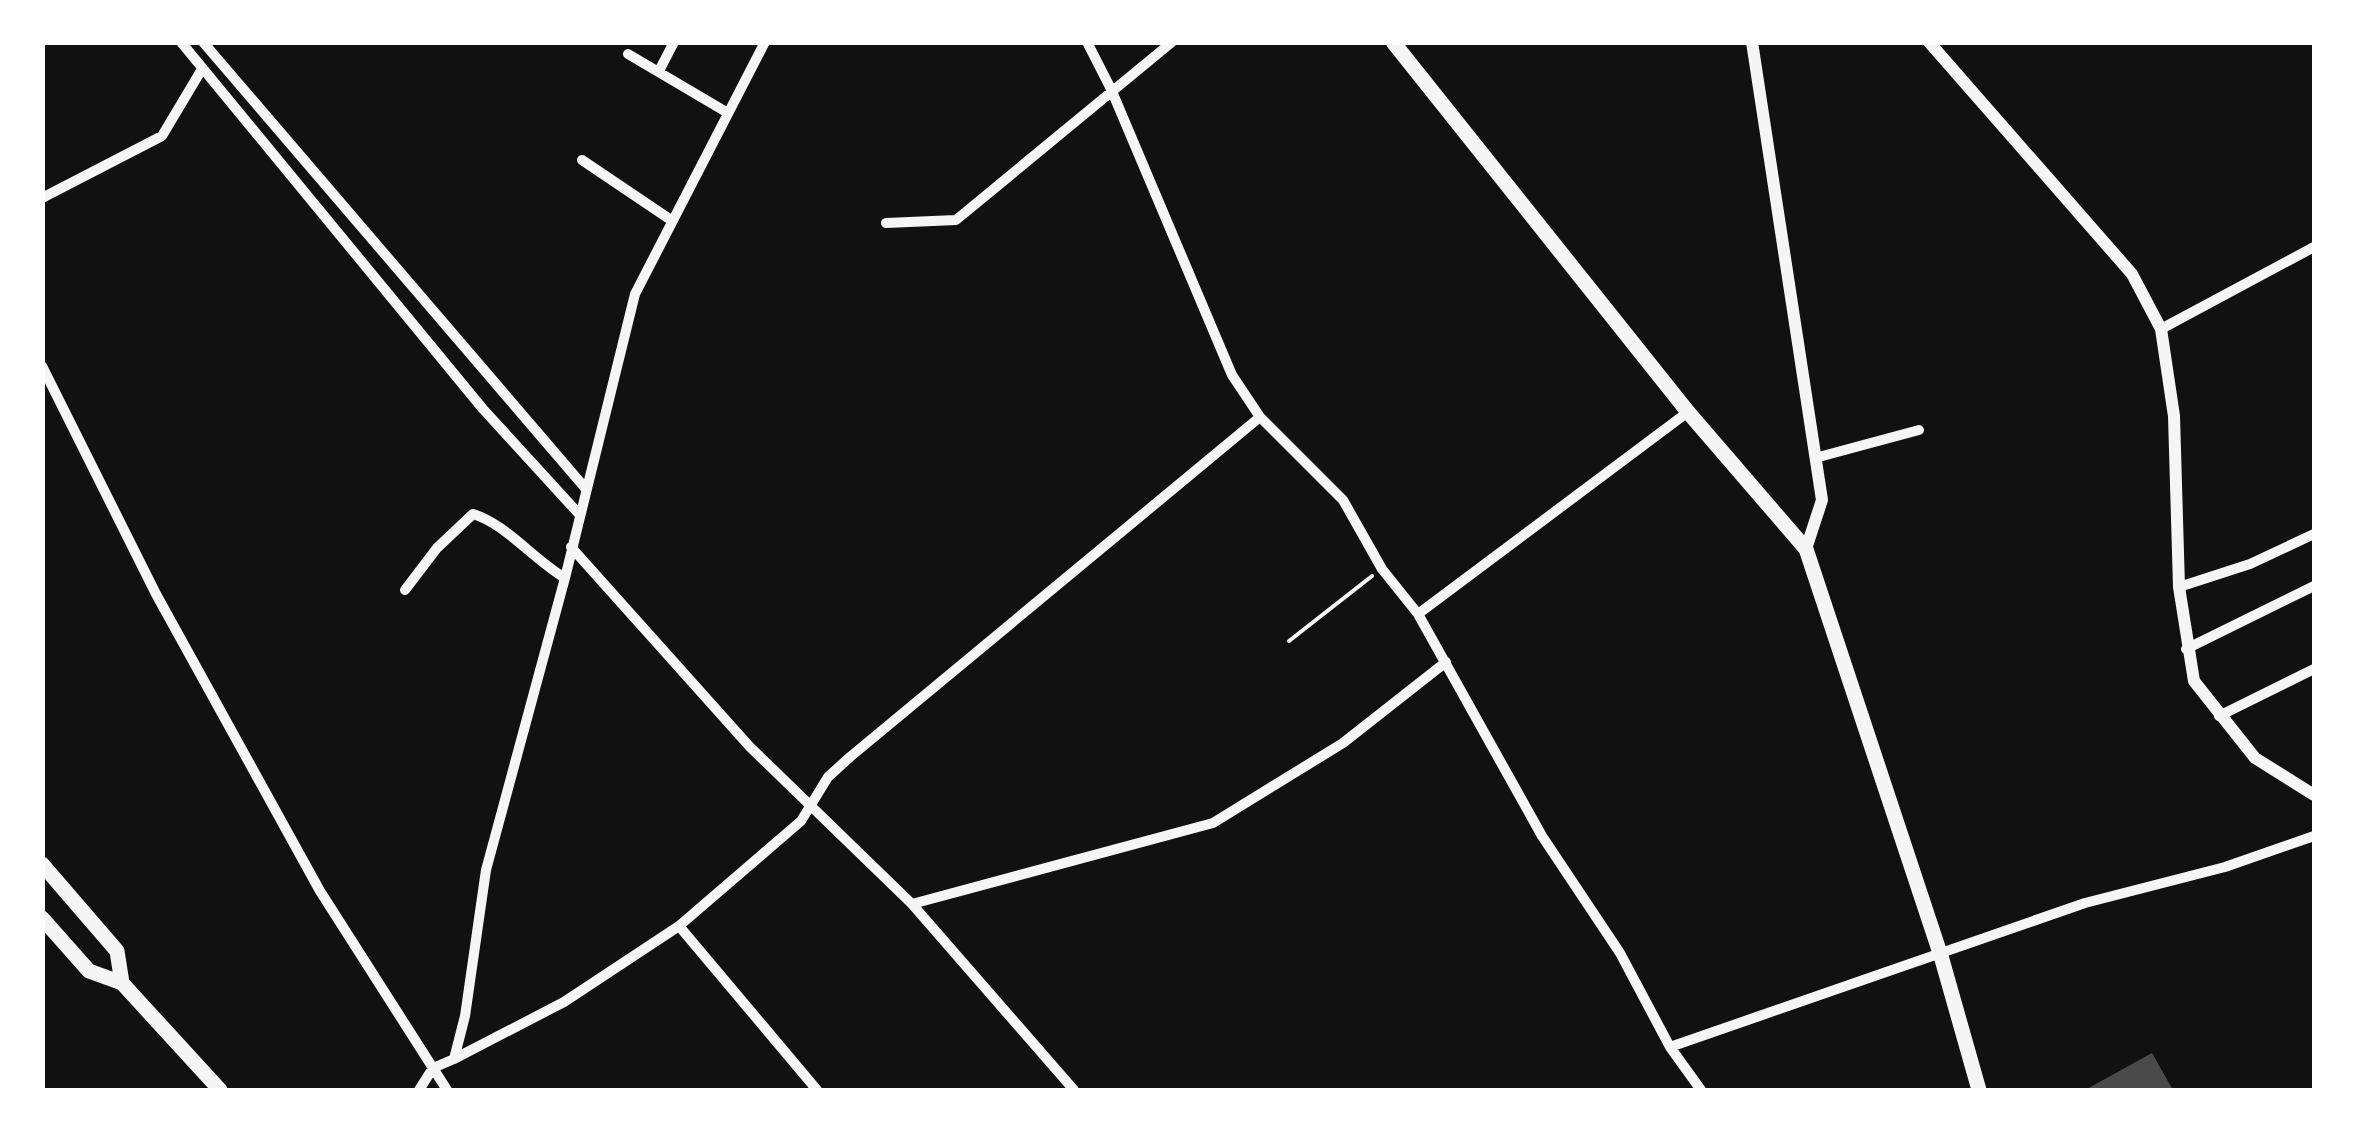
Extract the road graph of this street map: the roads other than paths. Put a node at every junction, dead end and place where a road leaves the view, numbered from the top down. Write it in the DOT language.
graph roads {
  1 [pos="182,42"];
  2 [pos="203,42"];
  3 [pos="674,42"];
  4 [pos="766,42"];
  5 [pos="1087,42"];
  6 [pos="1172,42"];
  7 [pos="1393,42"];
  8 [pos="1752,42"];
  9 [pos="1929,42"];
  10 [pos="628,54"];
  11 [pos="202,69"];
  12 [pos="659,70"];
  13 [pos="1112,89"];
  14 [pos="728,113"];
  15 [pos="582,160"];
  16 [pos="42,198"];
  17 [pos="672,220"];
  18 [pos="886,223"];
  19 [pos="2314,247"];
  20 [pos="396,269"];
  21 [pos="381,280"];
  22 [pos="2161,329"];
  23 [pos="42,366"];
  24 [pos="500,394"];
  25 [pos="483,408"];
  26 [pos="1688,412"];
  27 [pos="1260,416"];
  28 [pos="1919,430"];
  29 [pos="1815,458"];
  30 [pos="586,489"];
  31 [pos="579,514"];
  32 [pos="2314,534"];
  33 [pos="571,547"];
  34 [pos="1806,549"];
  35 [pos="565,578"];
  36 [pos="2314,586"];
  37 [pos="2180,587"];
  38 [pos="405,590"];
  39 [pos="1418,614"];
  40 [pos="2186,649"];
  41 [pos="1446,662"];
  42 [pos="2314,669"];
  43 [pos="2219,716"];
  44 [pos="2314,795"];
  45 [pos="812,803"];
  46 [pos="2314,836"];
  47 [pos="42,864"];
  48 [pos="912,904"];
  49 [pos="42,918"];
  50 [pos="680,926"];
  51 [pos="1940,956"];
  52 [pos="122,984"];
  53 [pos="1670,1047"];
  54 [pos="454,1059"];
  55 [pos="434,1068"];
  56 [pos="220,1090"];
  57 [pos="419,1090"];
  58 [pos="448,1090"];
  59 [pos="817,1090"];
  60 [pos="1074,1090"];
  61 [pos="1701,1090"];
  62 [pos="1980,1090"];
  1 -- 11 [label="street"];
  2 -- 20 [label="street"];
  3 -- 12 [label="street"];
  4 -- 14 [label="street"];
  5 -- 13 [label="street"];
  6 -- 13 [label="street"];
  7 -- 26 [label="main road"];
  8 -- 29 [label="street"];
  9 -- 22 [label="street"];
  10 -- 12 [label="street"];
  11 -- 16 [label="street"];
  11 -- 21 [label="street"];
  12 -- 14 [label="street"];
  13 -- 18 [label="street"];
  13 -- 27 [label="street"];
  14 -- 17 [label="street"];
  15 -- 17 [label="street"];
  17 -- 30 [label="street"];
  19 -- 22 [label="street"];
  20 -- 21 [label="street"];
  20 -- 24 [label="street"];
  21 -- 25 [label="street"];
  22 -- 37 [label="street"];
  23 -- 55 [label="street"];
  24 -- 25 [label="street"];
  24 -- 30 [label="street"];
  25 -- 31 [label="street"];
  26 -- 34 [label="main road"];
  26 -- 39 [label="street"];
  27 -- 39 [label="street"];
  27 -- 45 [label="street"];
  28 -- 29 [label="street"];
  29 -- 34 [label="street"];
  30 -- 31 [label="street"];
  31 -- 33 [label="street"];
  32 -- 37 [label="street"];
  33 -- 35 [label="street"];
  33 -- 45 [label="street"];
  34 -- 51 [label="main road"];
  35 -- 38 [label="street"];
  35 -- 54 [label="street"];
  36 -- 40 [label="street"];
  37 -- 40 [label="street"];
  39 -- 41 [label="street"];
  40 -- 43 [label="street"];
  41 -- 48 [label="street"];
  41 -- 53 [label="street"];
  42 -- 43 [label="street"];
  43 -- 44 [label="street"];
  45 -- 48 [label="street"];
  45 -- 50 [label="street"];
  46 -- 51 [label="street"];
  47 -- 52 [label="main road"];
  48 -- 60 [label="street"];
  49 -- 52 [label="main road"];
  50 -- 54 [label="street"];
  50 -- 59 [label="street"];
  51 -- 53 [label="street"];
  51 -- 62 [label="main road"];
  52 -- 56 [label="main road"];
  53 -- 61 [label="street"];
  54 -- 55 [label="street"];
  55 -- 57 [label="street"];
  55 -- 58 [label="street"];
}
